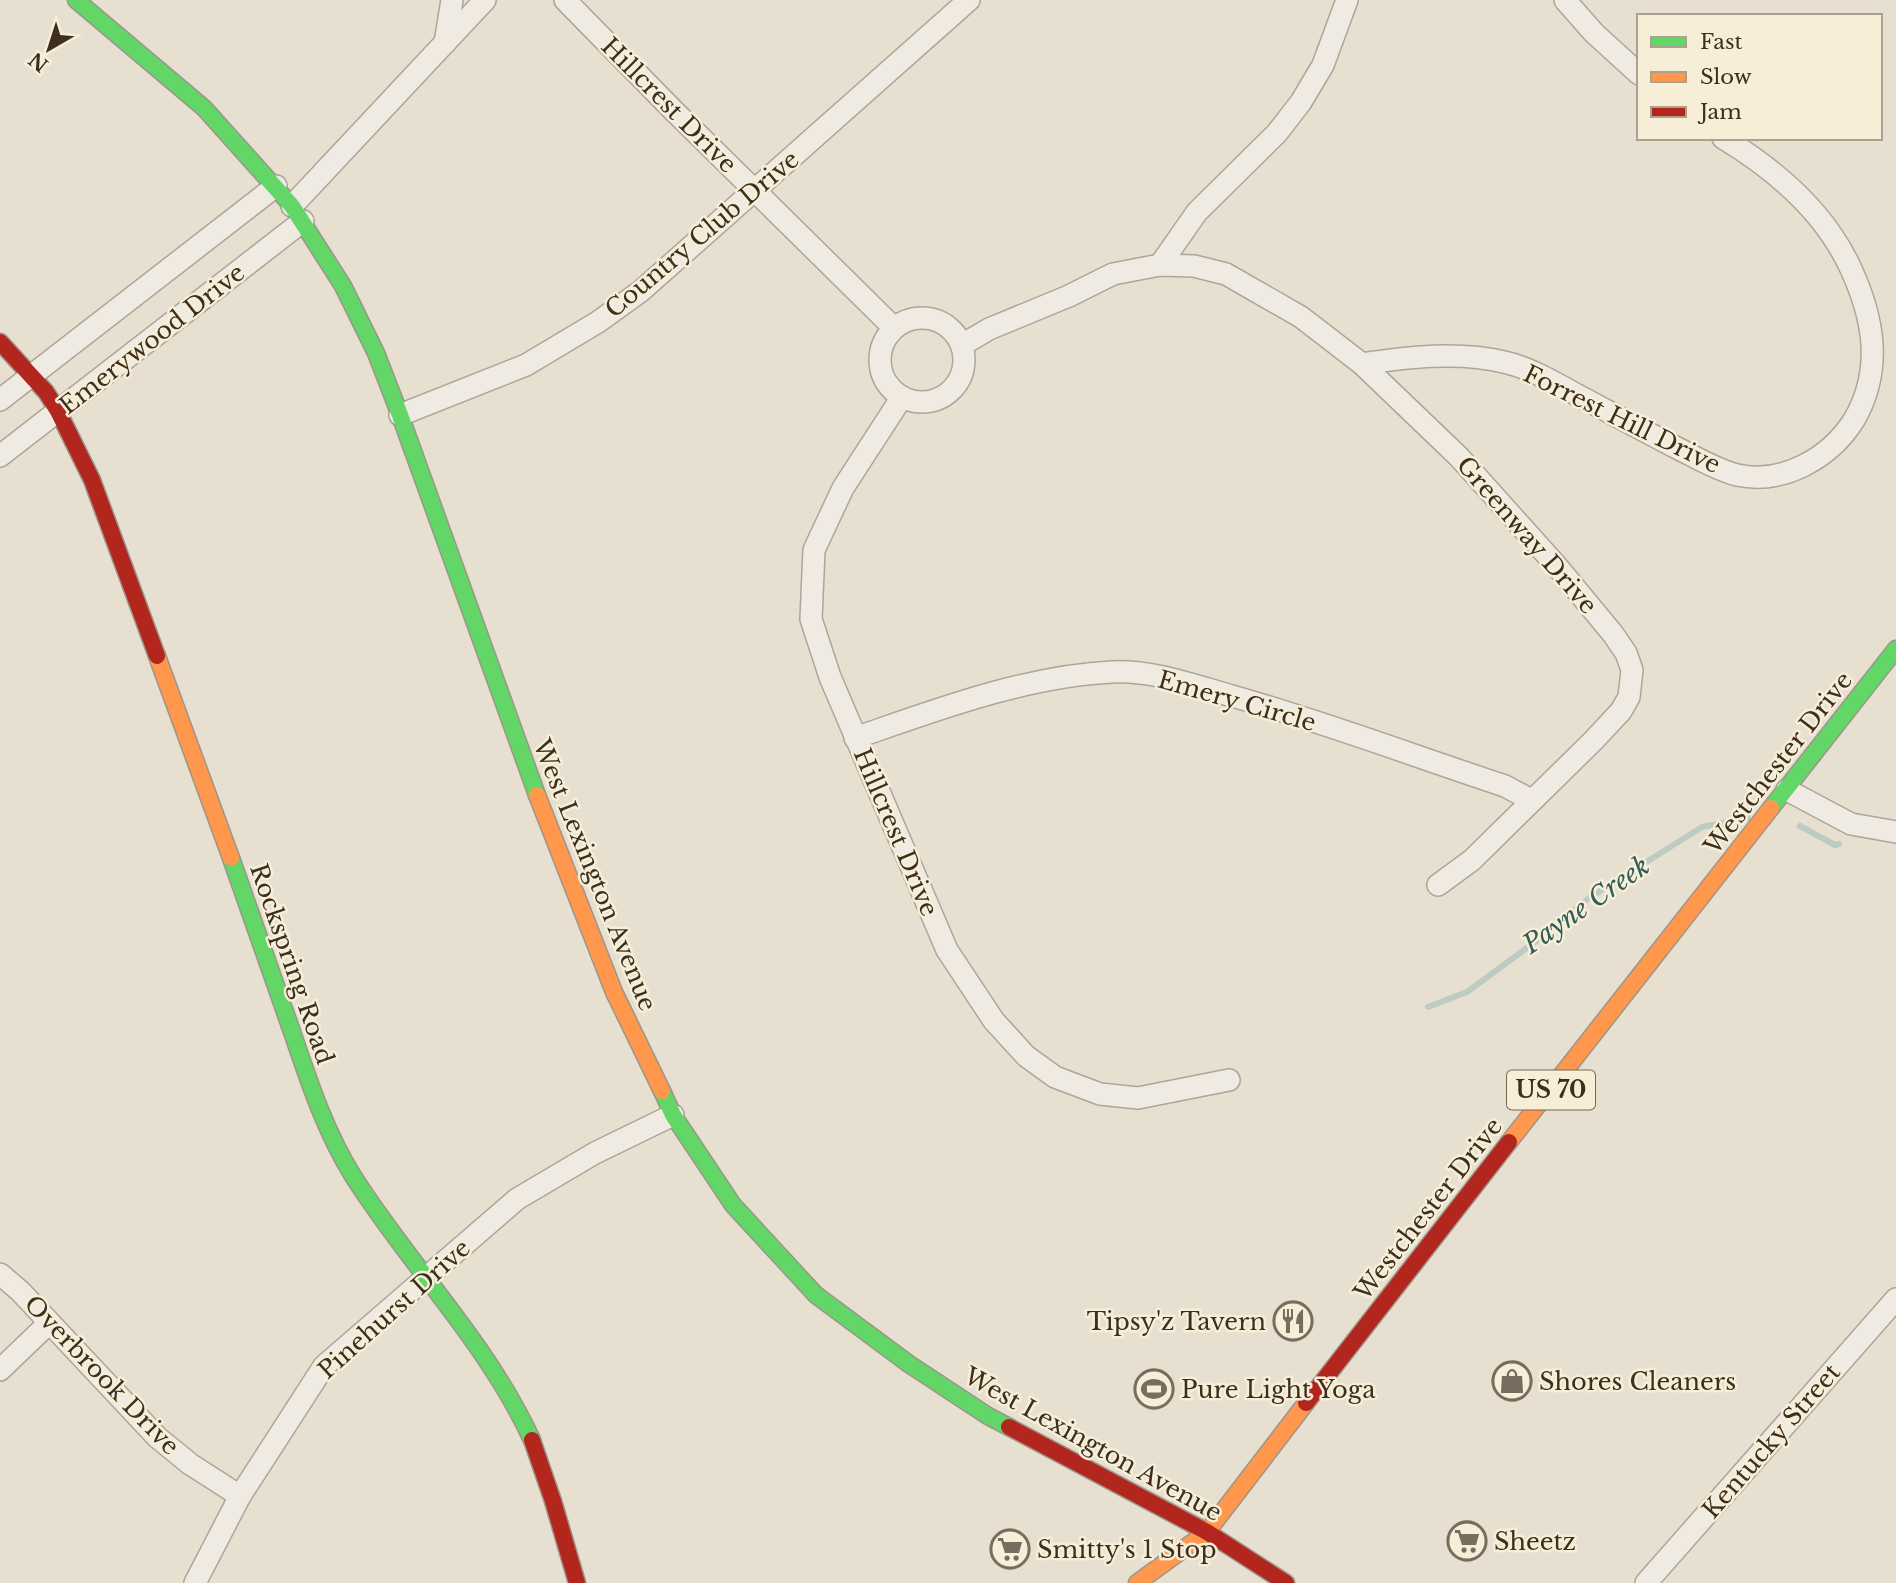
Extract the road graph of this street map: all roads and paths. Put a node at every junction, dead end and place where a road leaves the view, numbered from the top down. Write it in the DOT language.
graph roads {
  1 [pos="76,0"];
  2 [pos="452,0"];
  3 [pos="485,0"];
  4 [pos="565,0"];
  5 [pos="969,0"];
  6 [pos="1347,0"];
  7 [pos="1565,0"];
  8 [pos="445,43"];
  9 [pos="1637,72"];
  10 [pos="1726,140"];
  11 [pos="276,186"];
  12 [pos="755,191"];
  13 [pos="297,214"];
  14 [pos="1160,265"];
  15 [pos="894,328"];
  16 [pos="0,342"];
  17 [pos="961,345"];
  18 [pos="1362,363"];
  19 [pos="33,375"];
  20 [pos="902,397"];
  21 [pos="0,400"];
  22 [pos="58,411"];
  23 [pos="400,415"];
  24 [pos="0,456"];
  25 [pos="1896,649"];
  26 [pos="855,738"];
  27 [pos="1787,790"];
  28 [pos="1531,800"];
  29 [pos="1896,832"];
  30 [pos="1438,885"];
  31 [pos="1229,1080"];
  32 [pos="673,1115"];
  33 [pos="0,1275"];
  34 [pos="426,1278"];
  35 [pos="1896,1299"];
  36 [pos="48,1324"];
  37 [pos="0,1370"];
  38 [pos="240,1496"];
  39 [pos="1207,1532"];
  40 [pos="195,1583"];
  41 [pos="577,1583"];
  42 [pos="1137,1583"];
  43 [pos="1286,1583"];
  44 [pos="1646,1583"];
  1 -- 11 [label="street, West Lexington Avenue"];
  2 -- 8 [label="street"];
  3 -- 8 [label="street, Emerywood Drive"];
  4 -- 12 [label="street, Hillcrest Drive"];
  5 -- 12 [label="street, Country Club Drive"];
  6 -- 14 [label="street"];
  7 -- 9 [label="street"];
  8 -- 13 [label="street, Emerywood Drive"];
  10 -- 18 [label="street, Forrest Hill Drive"];
  11 -- 13 [label="street, West Lexington Avenue"];
  11 -- 19 [label="street, Emerywood Drive"];
  12 -- 15 [label="street, Hillcrest Drive"];
  12 -- 23 [label="street, Country Club Drive"];
  13 -- 22 [label="street, Emerywood Drive"];
  13 -- 23 [label="street, West Lexington Avenue"];
  14 -- 17 [label="street, Greenway Drive"];
  14 -- 18 [label="street, Greenway Drive"];
  15 -- 17 [label="street"];
  15 -- 20 [label="street"];
  16 -- 19 [label="street, Rockspring Road"];
  17 -- 20 [label="street"];
  18 -- 28 [label="street, Greenway Drive"];
  19 -- 21 [label="street, Emerywood Drive"];
  19 -- 22 [label="street, Rockspring Road"];
  20 -- 26 [label="street, Hillcrest Drive"];
  22 -- 24 [label="street, Emerywood Drive"];
  22 -- 34 [label="street, Rockspring Road"];
  23 -- 32 [label="street, West Lexington Avenue"];
  25 -- 27 [label="street, Westchester Drive / US 70"];
  26 -- 28 [label="street, Emery Circle"];
  26 -- 31 [label="street, Hillcrest Drive"];
  27 -- 29 [label="street"];
  27 -- 39 [label="street, Westchester Drive / US 70"];
  28 -- 30 [label="street, Greenway Drive"];
  32 -- 34 [label="street, Pinehurst Drive"];
  32 -- 39 [label="street, West Lexington Avenue"];
  33 -- 36 [label="street, Overbrook Drive"];
  34 -- 38 [label="street, Pinehurst Drive"];
  34 -- 41 [label="street, Rockspring Road"];
  35 -- 44 [label="street, Kentucky Street"];
  36 -- 37 [label="street"];
  36 -- 38 [label="street, Overbrook Drive"];
  38 -- 40 [label="street, Pinehurst Drive"];
  39 -- 42 [label="street, Westchester Drive / US 70"];
  39 -- 43 [label="street, West Lexington Avenue"];
}
